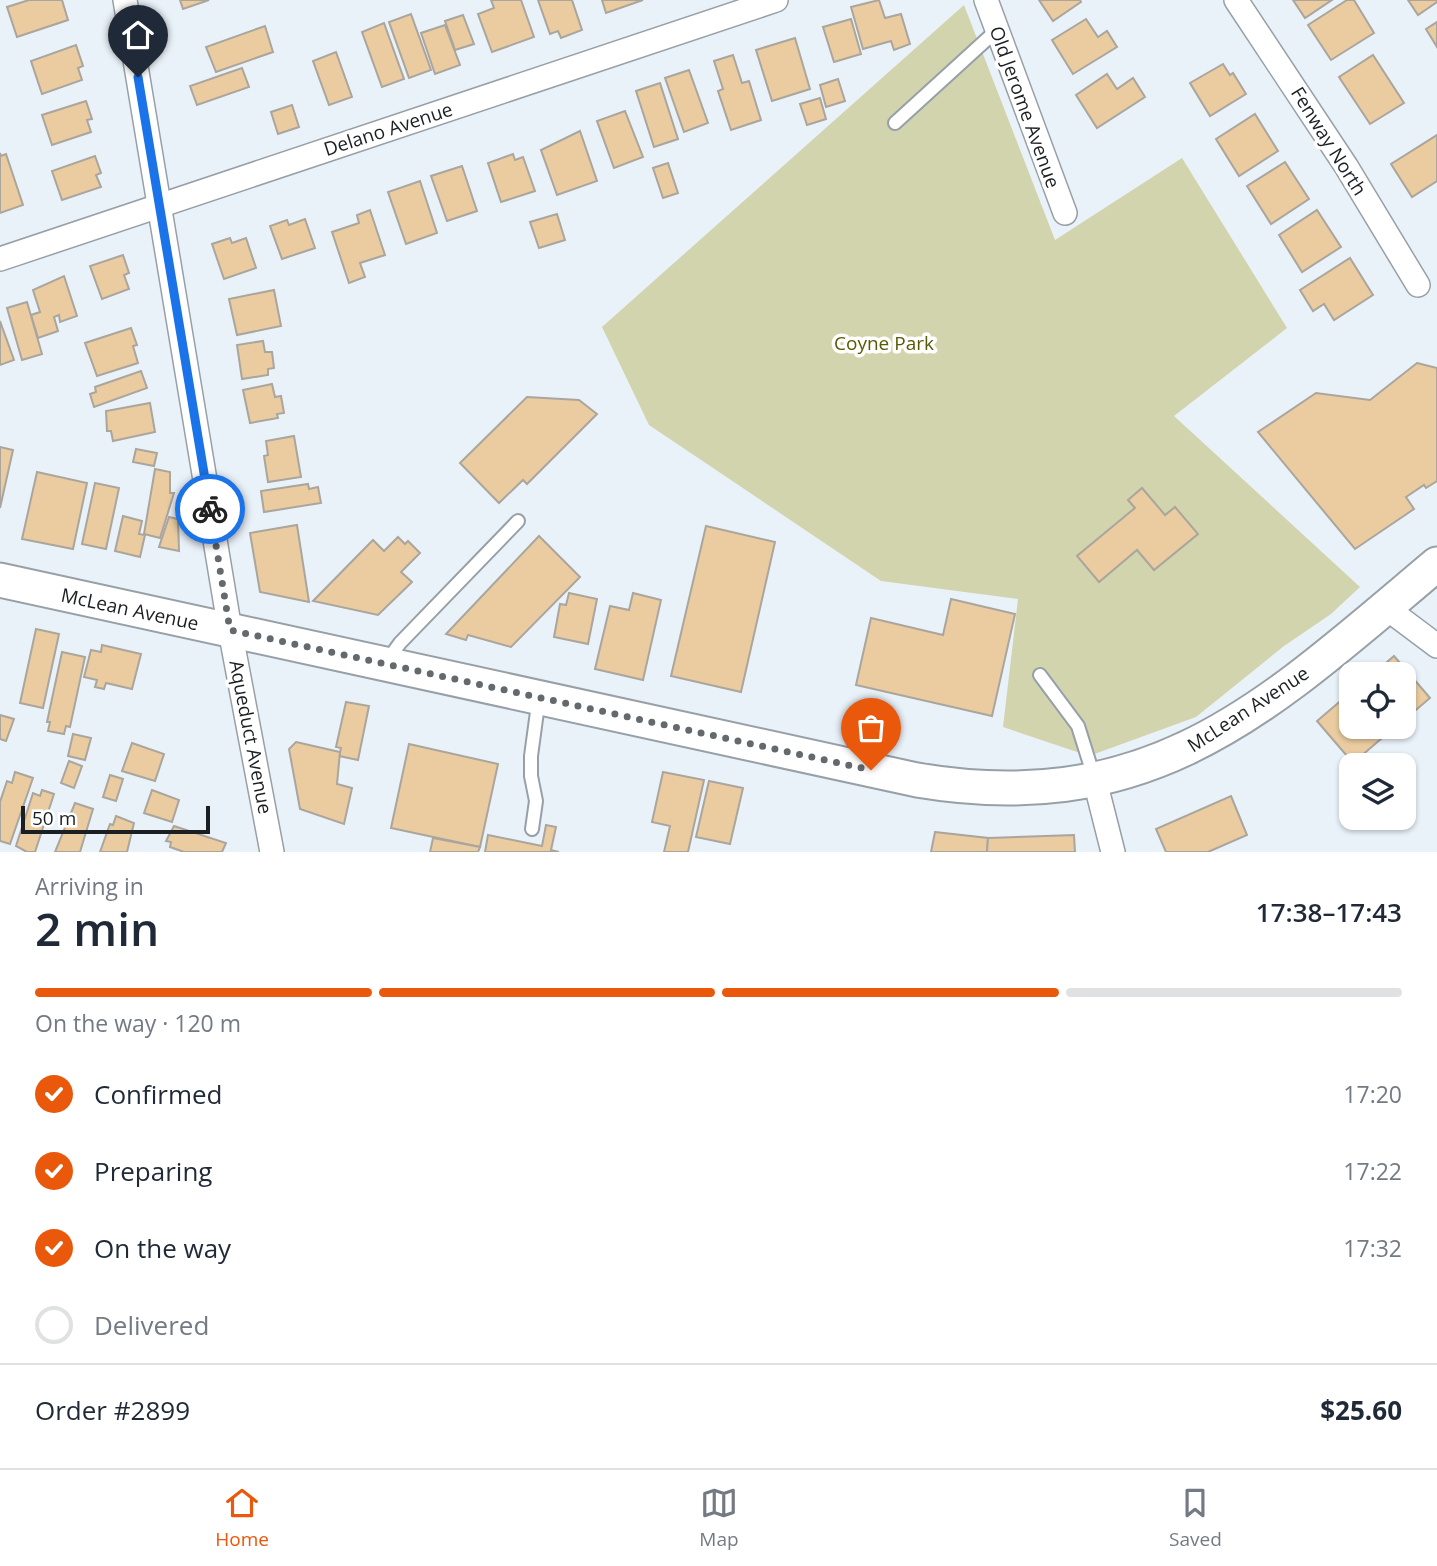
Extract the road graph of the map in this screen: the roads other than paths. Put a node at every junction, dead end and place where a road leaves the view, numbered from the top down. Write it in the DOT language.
graph roads {
  1 [pos="125,0"];
  2 [pos="776,0"];
  3 [pos="986,0"];
  4 [pos="1236,0"];
  5 [pos="997,30"];
  6 [pos="895,123"];
  7 [pos="159,205"];
  8 [pos="1065,213"];
  9 [pos="0,259"];
  10 [pos="1418,285"];
  11 [pos="518,521"];
  12 [pos="1434,572"];
  13 [pos="0,580"];
  14 [pos="1385,607"];
  15 [pos="230,630"];
  16 [pos="1437,646"];
  17 [pos="386,664"];
  18 [pos="1040,675"];
  19 [pos="540,697"];
  20 [pos="1095,781"];
  21 [pos="532,829"];
  22 [pos="272,852"];
  23 [pos="1113,852"];
  1 -- 7 [label="street, Aqueduct Avenue"];
  2 -- 7 [label="street, Delano Avenue"];
  3 -- 5 [label="street, Old Jerome Avenue"];
  4 -- 10 [label="street, Fenway North"];
  5 -- 6 [label="lane"];
  5 -- 8 [label="street, Old Jerome Avenue"];
  7 -- 9 [label="street, Delano Avenue"];
  7 -- 15 [label="street, Aqueduct Avenue"];
  11 -- 17 [label="lane"];
  12 -- 14 [label="street, McLean Avenue"];
  13 -- 15 [label="street, McLean Avenue"];
  14 -- 16 [label="street"];
  14 -- 20 [label="street, McLean Avenue"];
  15 -- 17 [label="street, McLean Avenue"];
  15 -- 22 [label="street, Aqueduct Avenue"];
  17 -- 19 [label="street, McLean Avenue"];
  18 -- 20 [label="lane"];
  19 -- 20 [label="street, McLean Avenue"];
  19 -- 21 [label="lane"];
  20 -- 23 [label="street"];
}
